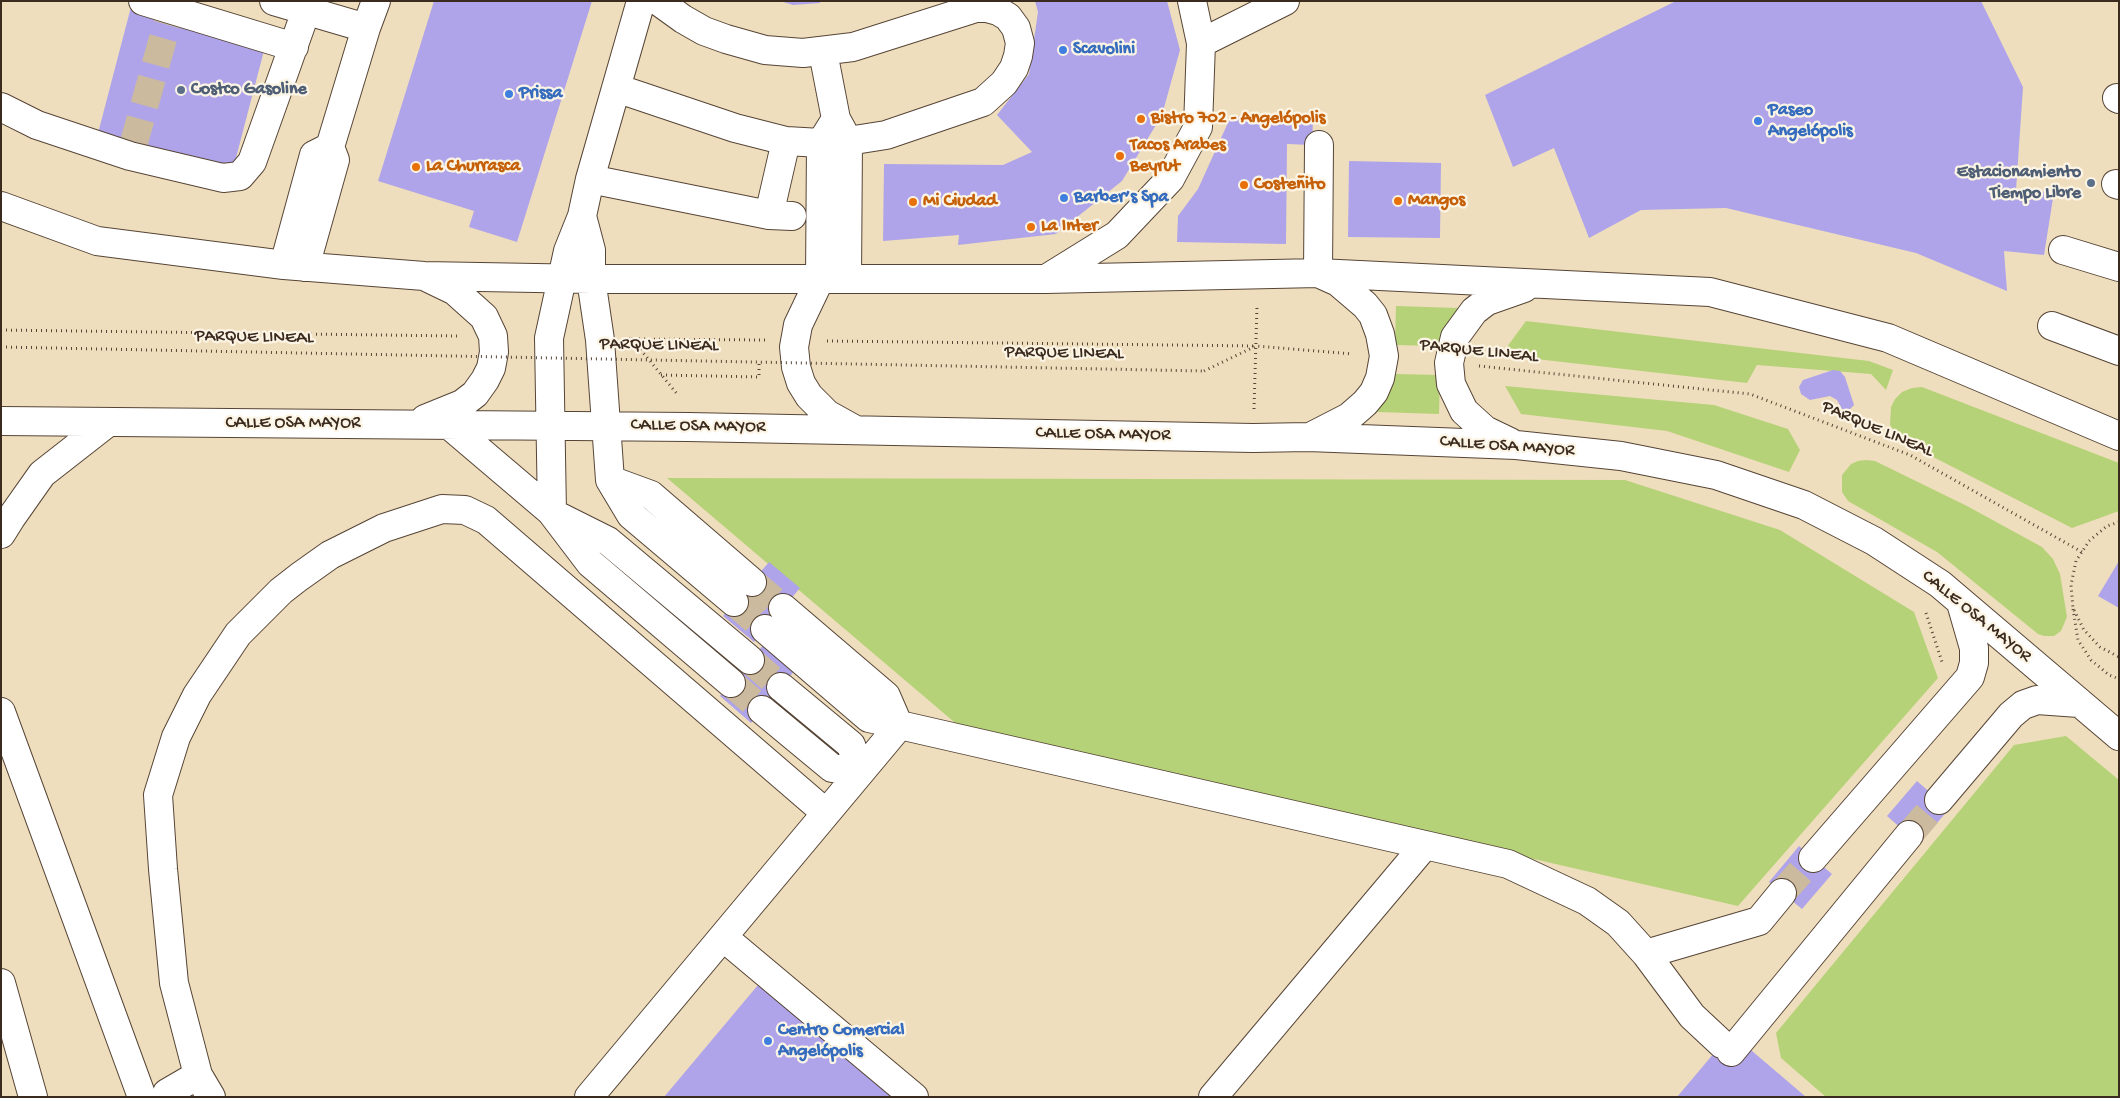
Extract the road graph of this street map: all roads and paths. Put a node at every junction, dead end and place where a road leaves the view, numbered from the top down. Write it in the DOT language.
graph roads {
  1 [pos="143,1"];
  2 [pos="274,1"];
  3 [pos="376,1"];
  4 [pos="641,1"];
  5 [pos="658,1"];
  6 [pos="1192,1"];
  7 [pos="1285,1"];
  8 [pos="306,11"];
  9 [pos="366,28"];
  10 [pos="1201,43"];
  11 [pos="294,47"];
  12 [pos="823,52"];
  13 [pos="616,88"];
  14 [pos="1,108"];
  15 [pos="835,135"];
  16 [pos="786,141"];
  17 [pos="1320,145"];
  18 [pos="590,179"];
  19 [pos="1,206"];
  20 [pos="582,216"];
  21 [pos="2063,250"];
  22 [pos="295,266"];
  23 [pos="2119,267"];
  24 [pos="1318,273"];
  25 [pos="1258,274"];
  26 [pos="424,276"];
  27 [pos="562,278"];
  28 [pos="591,279"];
  29 [pos="820,279"];
  30 [pos="847,279"];
  31 [pos="1046,279"];
  32 [pos="1540,284"];
  33 [pos="2052,326"];
  34 [pos="1256,346"];
  35 [pos="1,347"];
  36 [pos="2119,351"];
  37 [pos="1384,356"];
  38 [pos="759,362"];
  39 [pos="1449,363"];
  40 [pos="661,375"];
  41 [pos="1,421"];
  42 [pos="106,424"];
  43 [pos="412,424"];
  44 [pos="448,424"];
  45 [pos="550,427"];
  46 [pos="608,427"];
  47 [pos="855,430"];
  48 [pos="2119,436"];
  49 [pos="1253,438"];
  50 [pos="1308,438"];
  51 [pos="1516,445"];
  52 [pos="552,513"];
  53 [pos="2119,522"];
  54 [pos="1,534"];
  55 [pos="2082,552"];
  56 [pos="743,592"];
  57 [pos="2072,598"];
  58 [pos="1961,603"];
  59 [pos="774,619"];
  60 [pos="2119,657"];
  61 [pos="740,671"];
  62 [pos="2119,679"];
  63 [pos="772,698"];
  64 [pos="2079,703"];
  65 [pos="1,712"];
  66 [pos="898,726"];
  67 [pos="2119,736"];
  68 [pos="860,772"];
  69 [pos="1939,800"];
  70 [pos="826,813"];
  71 [pos="1909,835"];
  72 [pos="1425,845"];
  73 [pos="1813,858"];
  74 [pos="1782,892"];
  75 [pos="723,937"];
  76 [pos="1646,954"];
  77 [pos="1,983"];
  78 [pos="205,1086"];
  79 [pos="154,1095"];
  80 [pos="33,1097"];
  81 [pos="589,1097"];
  82 [pos="914,1097"];
  83 [pos="1213,1097"];
  1 -- 11 [label="street"];
  2 -- 8 [label="street"];
  3 -- 9 [label="street"];
  4 -- 13 [label="street"];
  5 -- 12 [label="street"];
  6 -- 10 [label="street"];
  7 -- 10 [label="street"];
  8 -- 9 [label="street"];
  8 -- 11 [label="street"];
  9 -- 22 [label="street"];
  10 -- 31 [label="street"];
  11 -- 14 [label="street"];
  12 -- 15 [label="street"];
  12 -- 15 [label="street"];
  13 -- 16 [label="street"];
  13 -- 18 [label="street"];
  15 -- 16 [label="street"];
  15 -- 29 [label="street"];
  15 -- 30 [label="street"];
  16 -- 18 [label="street"];
  17 -- 24 [label="street"];
  18 -- 20 [label="street"];
  19 -- 22 [label="street"];
  20 -- 27 [label="street"];
  20 -- 28 [label="street"];
  21 -- 23 [label="street"];
  22 -- 26 [label="street"];
  24 -- 25 [label="street"];
  24 -- 32 [label="street"];
  24 -- 37 [label="street"];
  25 -- 31 [label="street"];
  25 -- 34 [label="path"];
  26 -- 27 [label="street"];
  26 -- 43 [label="street"];
  27 -- 28 [label="street"];
  27 -- 45 [label="street"];
  28 -- 29 [label="street"];
  28 -- 46 [label="street"];
  29 -- 30 [label="street"];
  29 -- 47 [label="street"];
  30 -- 31 [label="street"];
  32 -- 39 [label="street"];
  32 -- 48 [label="street"];
  33 -- 36 [label="street"];
  34 -- 37 [label="path"];
  34 -- 38 [label="path, PARQUE LINEAL, bridge"];
  34 -- 49 [label="path"];
  35 -- 38 [label="path, PARQUE LINEAL, bridge"];
  37 -- 50 [label="street"];
  38 -- 40 [label="path"];
  39 -- 51 [label="street"];
  39 -- 55 [label="path, PARQUE LINEAL"];
  41 -- 42 [label="street, CALLE OSA MAYOR"];
  42 -- 43 [label="street, CALLE OSA MAYOR"];
  42 -- 54 [label="street"];
  43 -- 44 [label="street, CALLE OSA MAYOR"];
  44 -- 45 [label="street, CALLE OSA MAYOR"];
  44 -- 52 [label="street"];
  45 -- 46 [label="street, CALLE OSA MAYOR"];
  45 -- 52 [label="street"];
  46 -- 47 [label="street, CALLE OSA MAYOR"];
  46 -- 56 [label="street"];
  47 -- 49 [label="street, CALLE OSA MAYOR"];
  49 -- 50 [label="street, CALLE OSA MAYOR"];
  50 -- 51 [label="street, CALLE OSA MAYOR"];
  51 -- 58 [label="street, CALLE OSA MAYOR"];
  52 -- 61 [label="street"];
  53 -- 55 [label="path"];
  55 -- 57 [label="path"];
  57 -- 60 [label="path"];
  57 -- 62 [label="path"];
  58 -- 64 [label="street, CALLE OSA MAYOR"];
  58 -- 73 [label="street"];
  59 -- 66 [label="street"];
  63 -- 68 [label="street"];
  64 -- 67 [label="street, CALLE OSA MAYOR"];
  64 -- 69 [label="street"];
  65 -- 79 [label="street"];
  66 -- 68 [label="street"];
  66 -- 72 [label="street"];
  68 -- 70 [label="street"];
  70 -- 75 [label="street"];
  70 -- 78 [label="street"];
  71 -- 76 [label="street"];
  72 -- 76 [label="street"];
  72 -- 83 [label="street"];
  74 -- 76 [label="street"];
  75 -- 81 [label="street"];
  75 -- 82 [label="street"];
  77 -- 80 [label="street"];
  78 -- 79 [label="street"];
}
